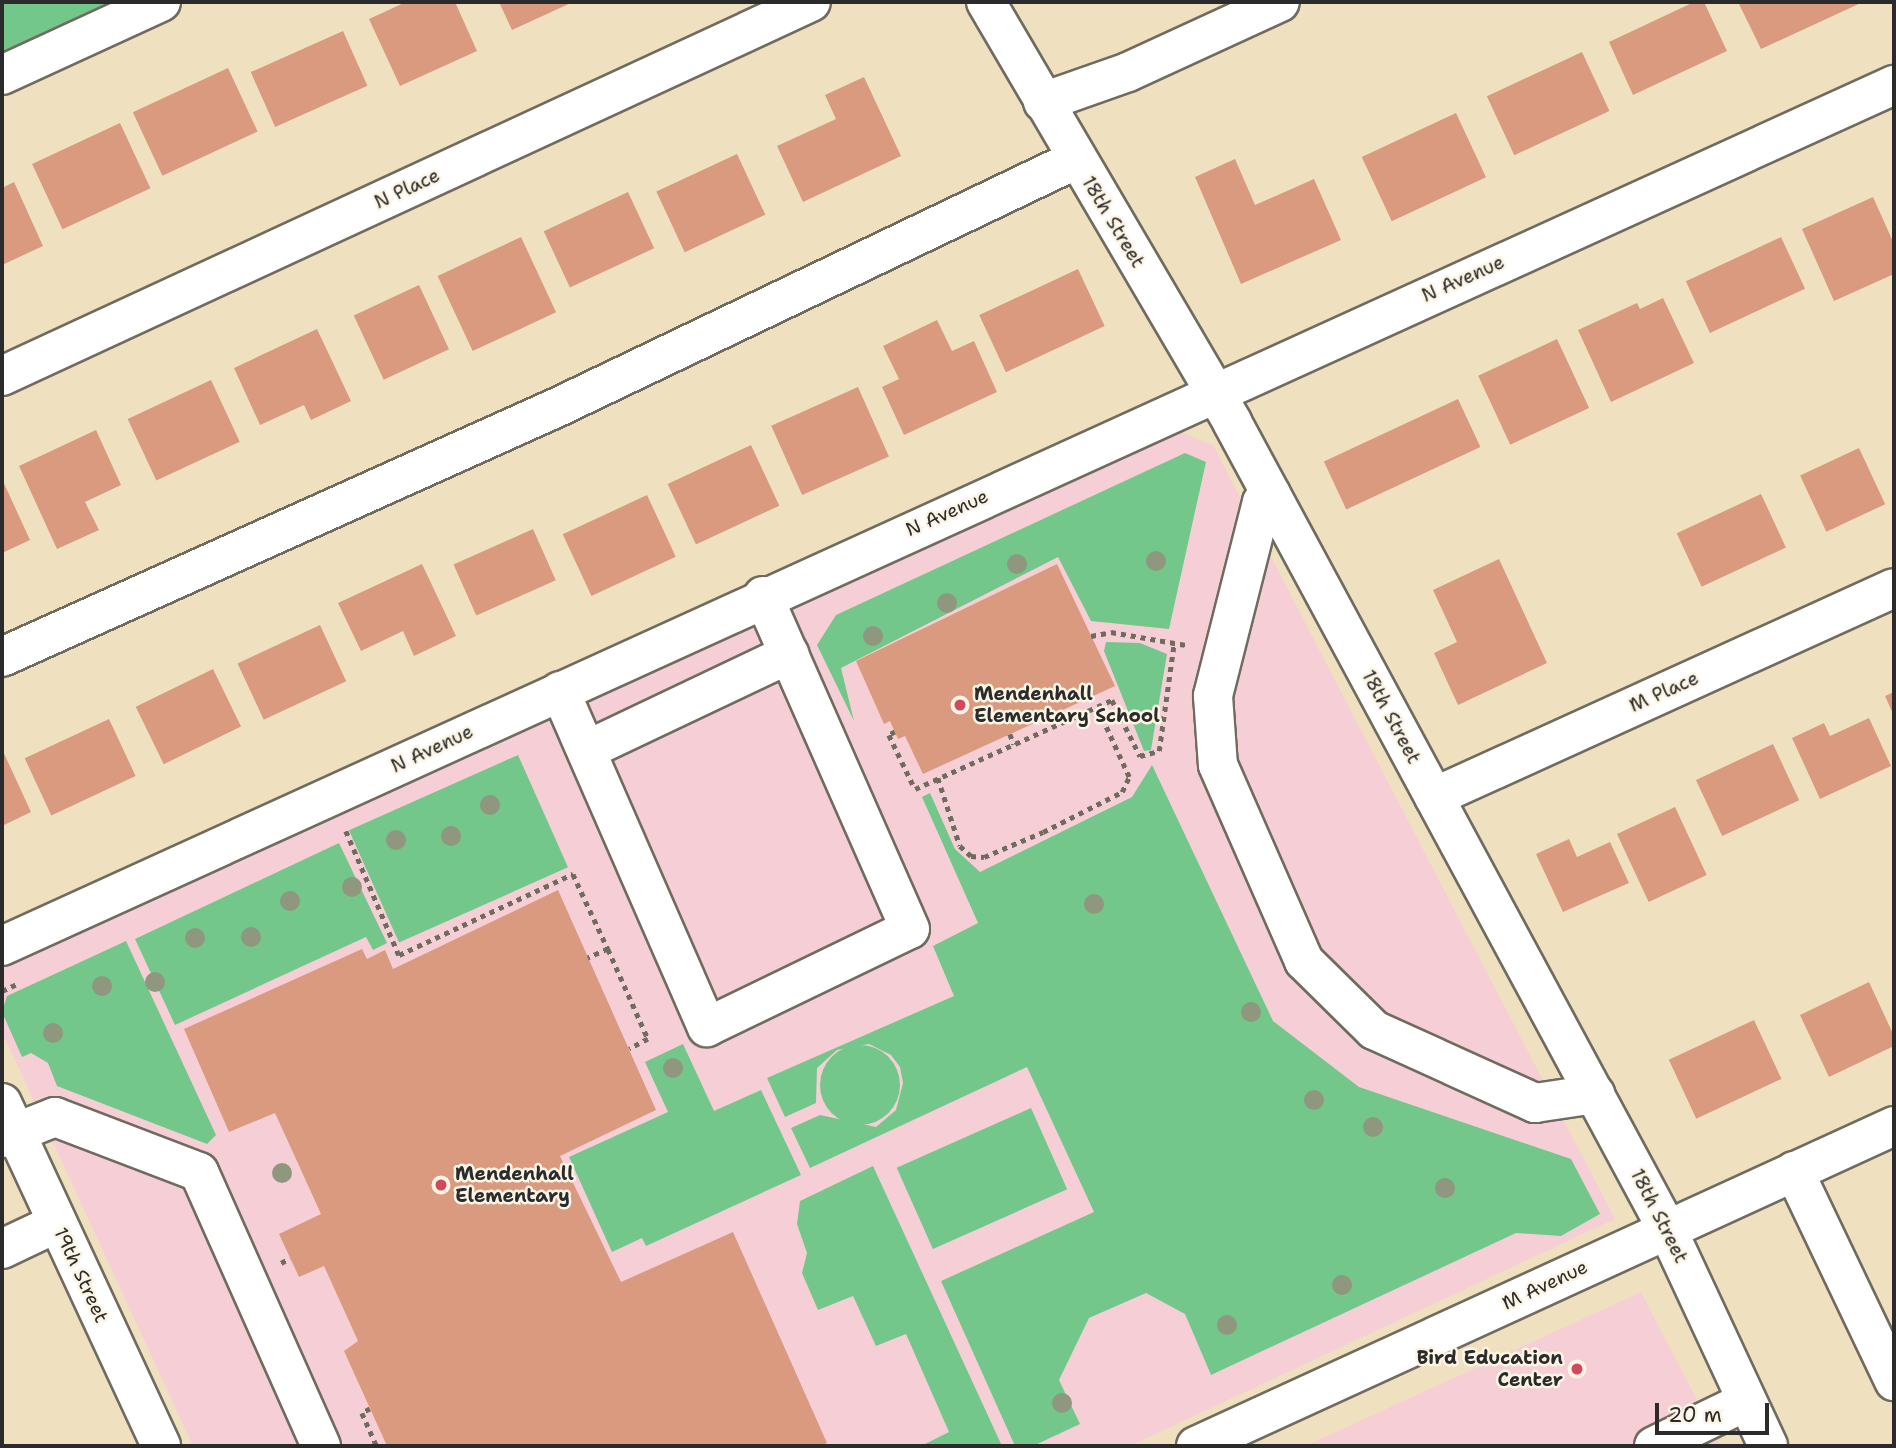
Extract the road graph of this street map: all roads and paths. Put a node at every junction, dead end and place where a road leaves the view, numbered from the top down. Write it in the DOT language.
graph roads {
  1 [pos="161,2"];
  2 [pos="811,2"];
  3 [pos="986,2"];
  4 [pos="1280,2"];
  5 [pos="2,75"];
  6 [pos="1894,85"];
  7 [pos="1043,102"];
  8 [pos="1075,160"];
  9 [pos="2,376"];
  10 [pos="1215,390"];
  11 [pos="1271,494"];
  12 [pos="1894,588"];
  13 [pos="763,596"];
  14 [pos="1091,636"];
  15 [pos="1174,643"];
  16 [pos="1225,651"];
  17 [pos="789,654"];
  18 [pos="2,657"];
  19 [pos="560,691"];
  20 [pos="1097,707"];
  21 [pos="895,732"];
  22 [pos="1010,734"];
  23 [pos="1014,744"];
  24 [pos="587,750"];
  25 [pos="938,778"];
  26 [pos="331,795"];
  27 [pos="1434,797"];
  28 [pos="2,946"];
  29 [pos="607,948"];
  30 [pos="588,958"];
  31 [pos="629,1049"];
  32 [pos="1595,1094"];
  33 [pos="6,1124"];
  34 [pos="1894,1126"];
  35 [pos="1794,1171"];
  36 [pos="57,1223"];
  37 [pos="1667,1229"];
  38 [pos="2,1249"];
  39 [pos="1894,1381"];
  40 [pos="1746,1401"];
  41 [pos="370,1409"];
  42 [pos="161,1446"];
  43 [pos="321,1446"];
  44 [pos="377,1446"];
  45 [pos="1196,1446"];
  46 [pos="1654,1446"];
  47 [pos="1768,1446"];
  1 -- 5 [label="street"];
  2 -- 9 [label="street, N Place"];
  3 -- 7 [label="street, 18th Street"];
  4 -- 7 [label="street"];
  6 -- 10 [label="street, N Avenue"];
  7 -- 8 [label="street, 18th Street"];
  8 -- 10 [label="street, 18th Street"];
  8 -- 18 [label="street"];
  10 -- 11 [label="street, 18th Street"];
  10 -- 13 [label="street, N Avenue"];
  11 -- 16 [label="street"];
  11 -- 27 [label="street, 18th Street"];
  12 -- 27 [label="street, M Place"];
  13 -- 17 [label="street"];
  13 -- 19 [label="street, N Avenue"];
  14 -- 15 [label="path"];
  15 -- 16 [label="path"];
  15 -- 20 [label="path"];
  16 -- 32 [label="street"];
  17 -- 24 [label="street"];
  17 -- 24 [label="street"];
  19 -- 24 [label="street"];
  19 -- 26 [label="street, N Avenue"];
  20 -- 23 [label="path"];
  20 -- 25 [label="path"];
  21 -- 25 [label="path"];
  22 -- 23 [label="path"];
  23 -- 25 [label="path"];
  26 -- 28 [label="street, N Avenue"];
  26 -- 29 [label="path"];
  27 -- 32 [label="street, 18th Street"];
  29 -- 30 [label="path"];
  29 -- 31 [label="path"];
  32 -- 37 [label="street, 18th Street"];
  33 -- 36 [label="street, 19th Street"];
  33 -- 43 [label="street"];
  34 -- 35 [label="street, M Avenue"];
  35 -- 37 [label="street, M Avenue"];
  35 -- 39 [label="street"];
  36 -- 38 [label="street"];
  36 -- 42 [label="street, 19th Street"];
  37 -- 40 [label="street, 18th Street"];
  37 -- 45 [label="street, M Avenue"];
  40 -- 46 [label="street"];
  40 -- 47 [label="street, 18th Street"];
  41 -- 44 [label="path"];
}
